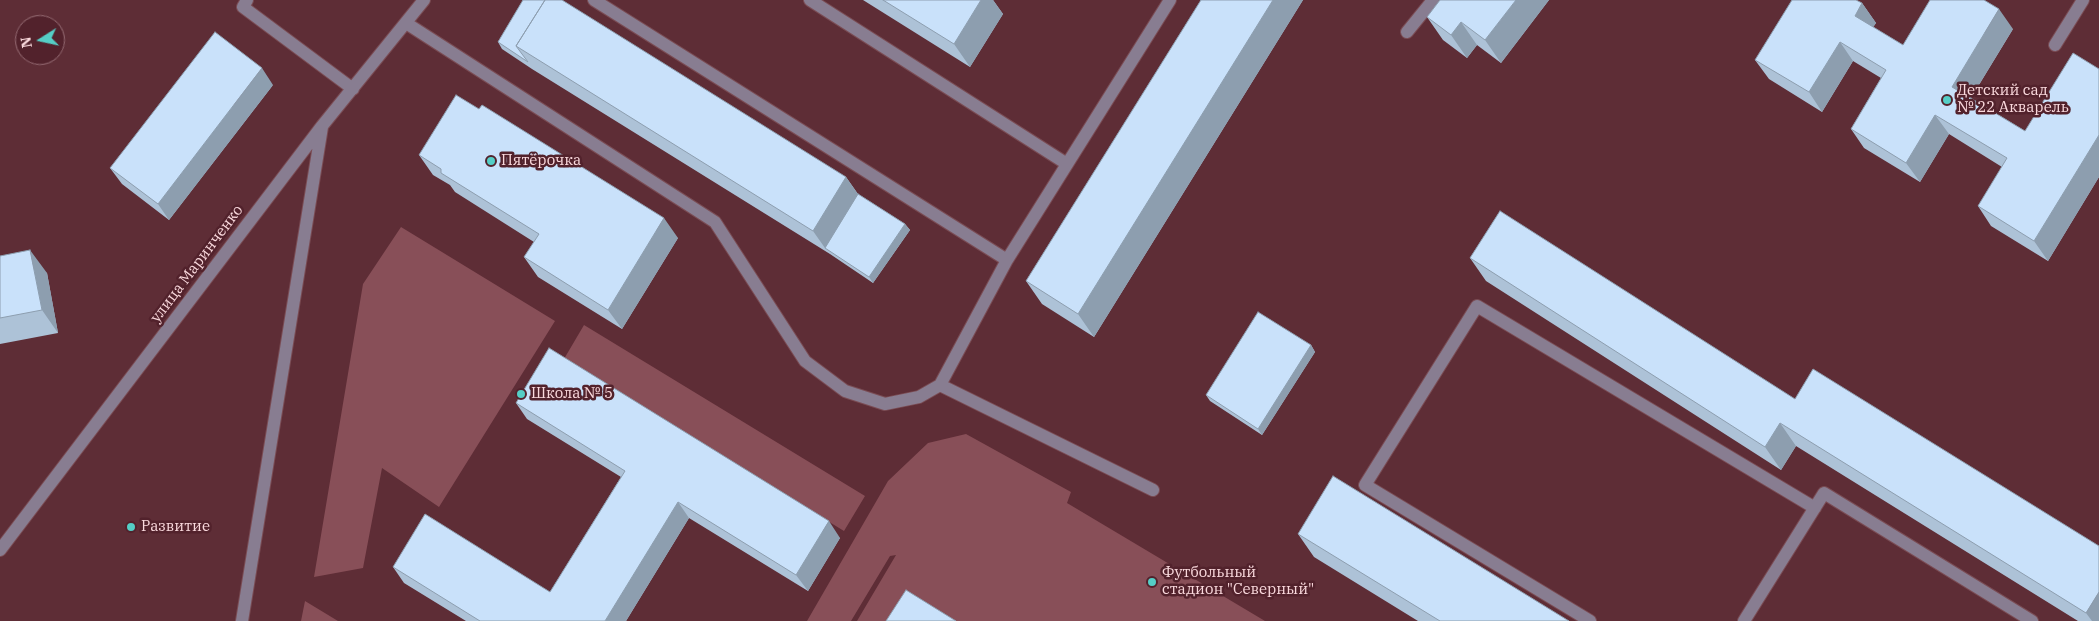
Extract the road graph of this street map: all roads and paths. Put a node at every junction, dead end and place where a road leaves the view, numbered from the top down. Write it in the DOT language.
graph roads {
  1 [pos="247,0"];
  2 [pos="424,0"];
  3 [pos="594,0"];
  4 [pos="810,0"];
  5 [pos="1170,0"];
  6 [pos="1433,0"];
  7 [pos="2083,0"];
  8 [pos="406,23"];
  9 [pos="1407,32"];
  10 [pos="2055,45"];
  11 [pos="353,89"];
  12 [pos="322,126"];
  13 [pos="1067,164"];
  14 [pos="1006,260"];
  15 [pos="940,385"];
  16 [pos="1153,490"];
  17 [pos="1815,508"];
  18 [pos="0,550"];
  19 [pos="242,621"];
  20 [pos="1590,621"];
  21 [pos="1744,621"];
  22 [pos="2032,621"];
  1 -- 11 [label="street"];
  2 -- 8 [label="street, улица Маринченко"];
  3 -- 14 [label="street"];
  4 -- 13 [label="street"];
  5 -- 13 [label="street"];
  6 -- 9 [label="street"];
  7 -- 10 [label="street"];
  8 -- 11 [label="street, улица Маринченко"];
  8 -- 15 [label="street"];
  11 -- 12 [label="street, улица Маринченко"];
  12 -- 18 [label="street, улица Маринченко"];
  12 -- 19 [label="street"];
  13 -- 14 [label="street"];
  14 -- 15 [label="street"];
  15 -- 16 [label="street"];
  17 -- 20 [label="street"];
  17 -- 21 [label="street"];
  17 -- 22 [label="street"];
}
